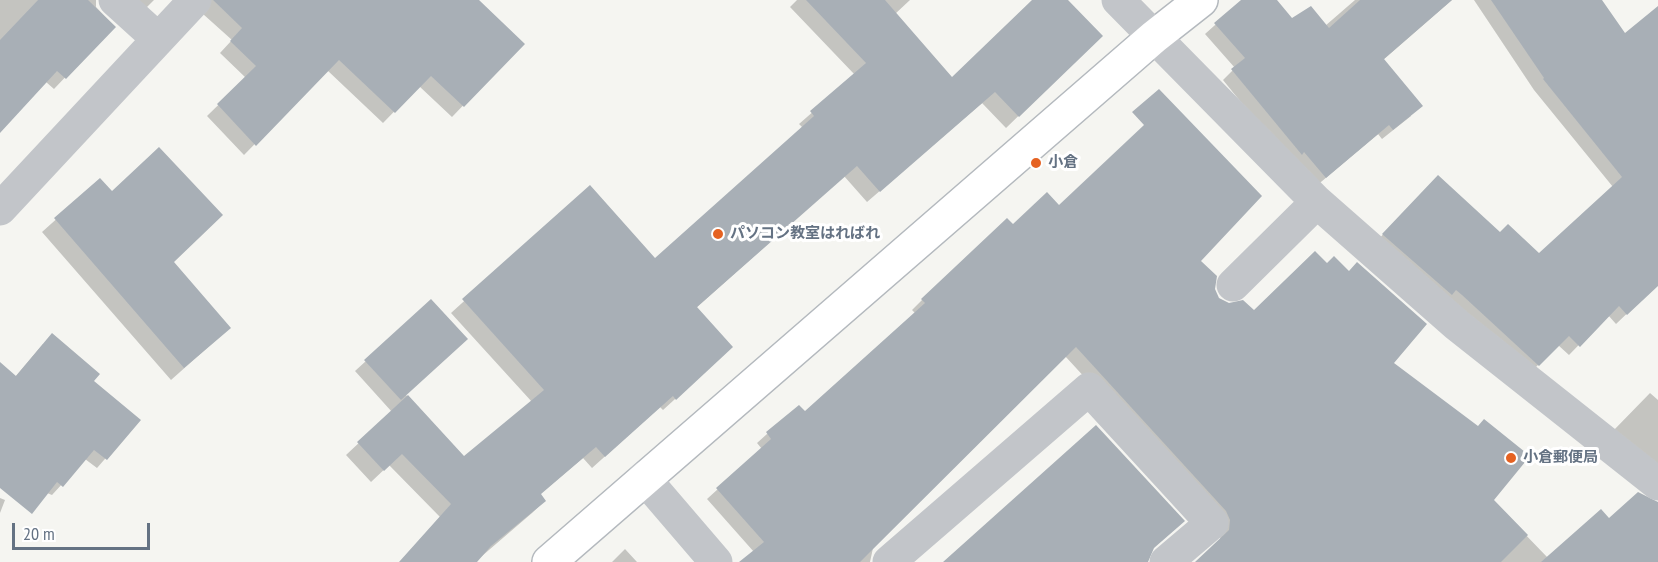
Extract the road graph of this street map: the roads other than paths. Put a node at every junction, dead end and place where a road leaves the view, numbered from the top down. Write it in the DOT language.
graph roads {
  1 [pos="115,0"];
  2 [pos="195,0"];
  3 [pos="1118,0"];
  4 [pos="1201,0"];
  5 [pos="1154,37"];
  6 [pos="158,39"];
  7 [pos="1317,202"];
  8 [pos="0,209"];
  9 [pos="1233,285"];
  10 [pos="644,478"];
  11 [pos="1658,484"];
  12 [pos="549,562"];
  13 [pos="716,562"];
  14 [pos="889,562"];
  15 [pos="1166,562"];
  1 -- 6 [label="street"];
  2 -- 6 [label="street"];
  3 -- 5 [label="street"];
  4 -- 5 [label="street"];
  5 -- 7 [label="street"];
  5 -- 10 [label="street"];
  6 -- 8 [label="street"];
  7 -- 9 [label="street"];
  7 -- 11 [label="street"];
  10 -- 12 [label="street"];
  10 -- 13 [label="street"];
  14 -- 15 [label="street"];
}
